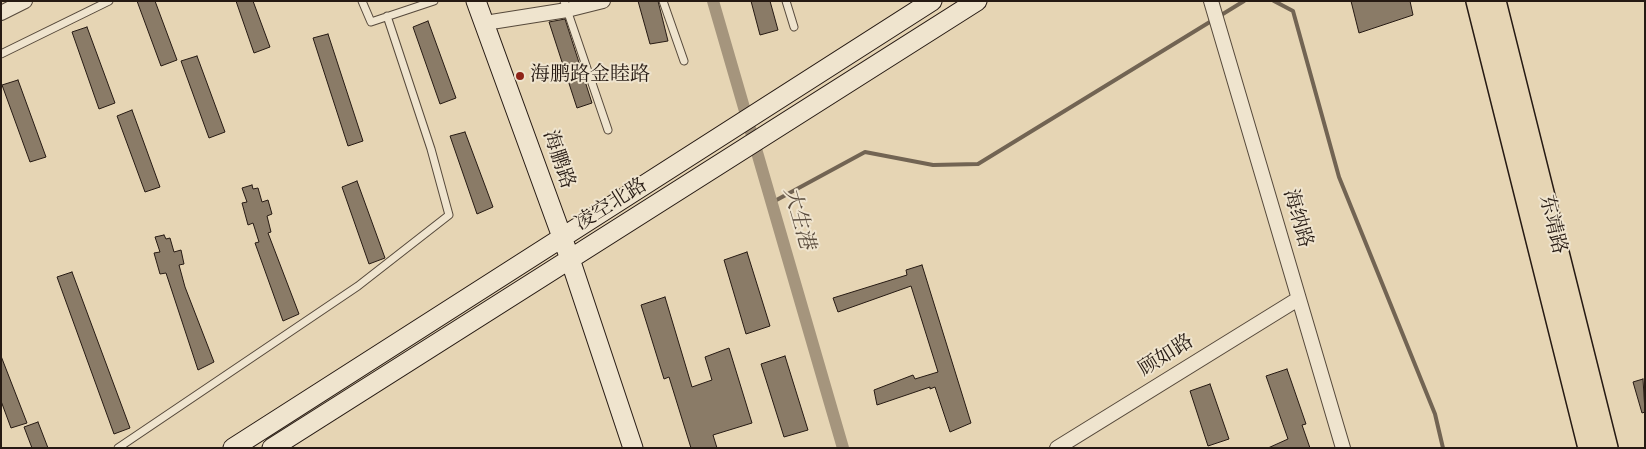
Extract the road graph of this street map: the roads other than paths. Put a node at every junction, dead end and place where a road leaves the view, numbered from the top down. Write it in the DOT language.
graph roads {
  1 [pos="25,1"];
  2 [pos="109,1"];
  3 [pos="362,1"];
  4 [pos="434,1"];
  5 [pos="476,1"];
  6 [pos="603,1"];
  7 [pos="663,1"];
  8 [pos="786,1"];
  9 [pos="932,1"];
  10 [pos="977,1"];
  11 [pos="1211,1"];
  12 [pos="1477,1"];
  13 [pos="1495,1"];
  14 [pos="566,6"];
  15 [pos="1,13"];
  16 [pos="387,16"];
  17 [pos="485,23"];
  18 [pos="794,27"];
  19 [pos="1,54"];
  20 [pos="684,61"];
  21 [pos="608,130"];
  22 [pos="561,239"];
  23 [pos="570,259"];
  24 [pos="1298,299"];
  25 [pos="1063,446"];
  26 [pos="118,448"];
  27 [pos="233,448"];
  28 [pos="272,448"];
  29 [pos="633,448"];
  30 [pos="1343,448"];
  31 [pos="1588,448"];
  32 [pos="1607,448"];
  1 -- 15 [label="street"];
  2 -- 19 [label="lane"];
  3 -- 16 [label="lane"];
  4 -- 16 [label="lane"];
  5 -- 17 [label="main road, 海鹏路"];
  6 -- 14 [label="street"];
  7 -- 20 [label="lane"];
  8 -- 18 [label="lane"];
  9 -- 22 [label="main road, 凌空北路"];
  10 -- 23 [label="main road, 凌空北路"];
  11 -- 24 [label="street, 海纳路"];
  12 -- 31 [label="main road, 东靖路"];
  13 -- 32 [label="main road, 东靖路"];
  14 -- 17 [label="street"];
  14 -- 21 [label="lane"];
  16 -- 26 [label="lane"];
  17 -- 22 [label="main road, 海鹏路"];
  22 -- 23 [label="main road, 海鹏路"];
  22 -- 27 [label="main road, 凌空北路"];
  23 -- 28 [label="main road, 凌空北路"];
  23 -- 29 [label="main road, 海鹏路"];
  24 -- 25 [label="street, 顾如路"];
  24 -- 30 [label="street, 海纳路"];
}
